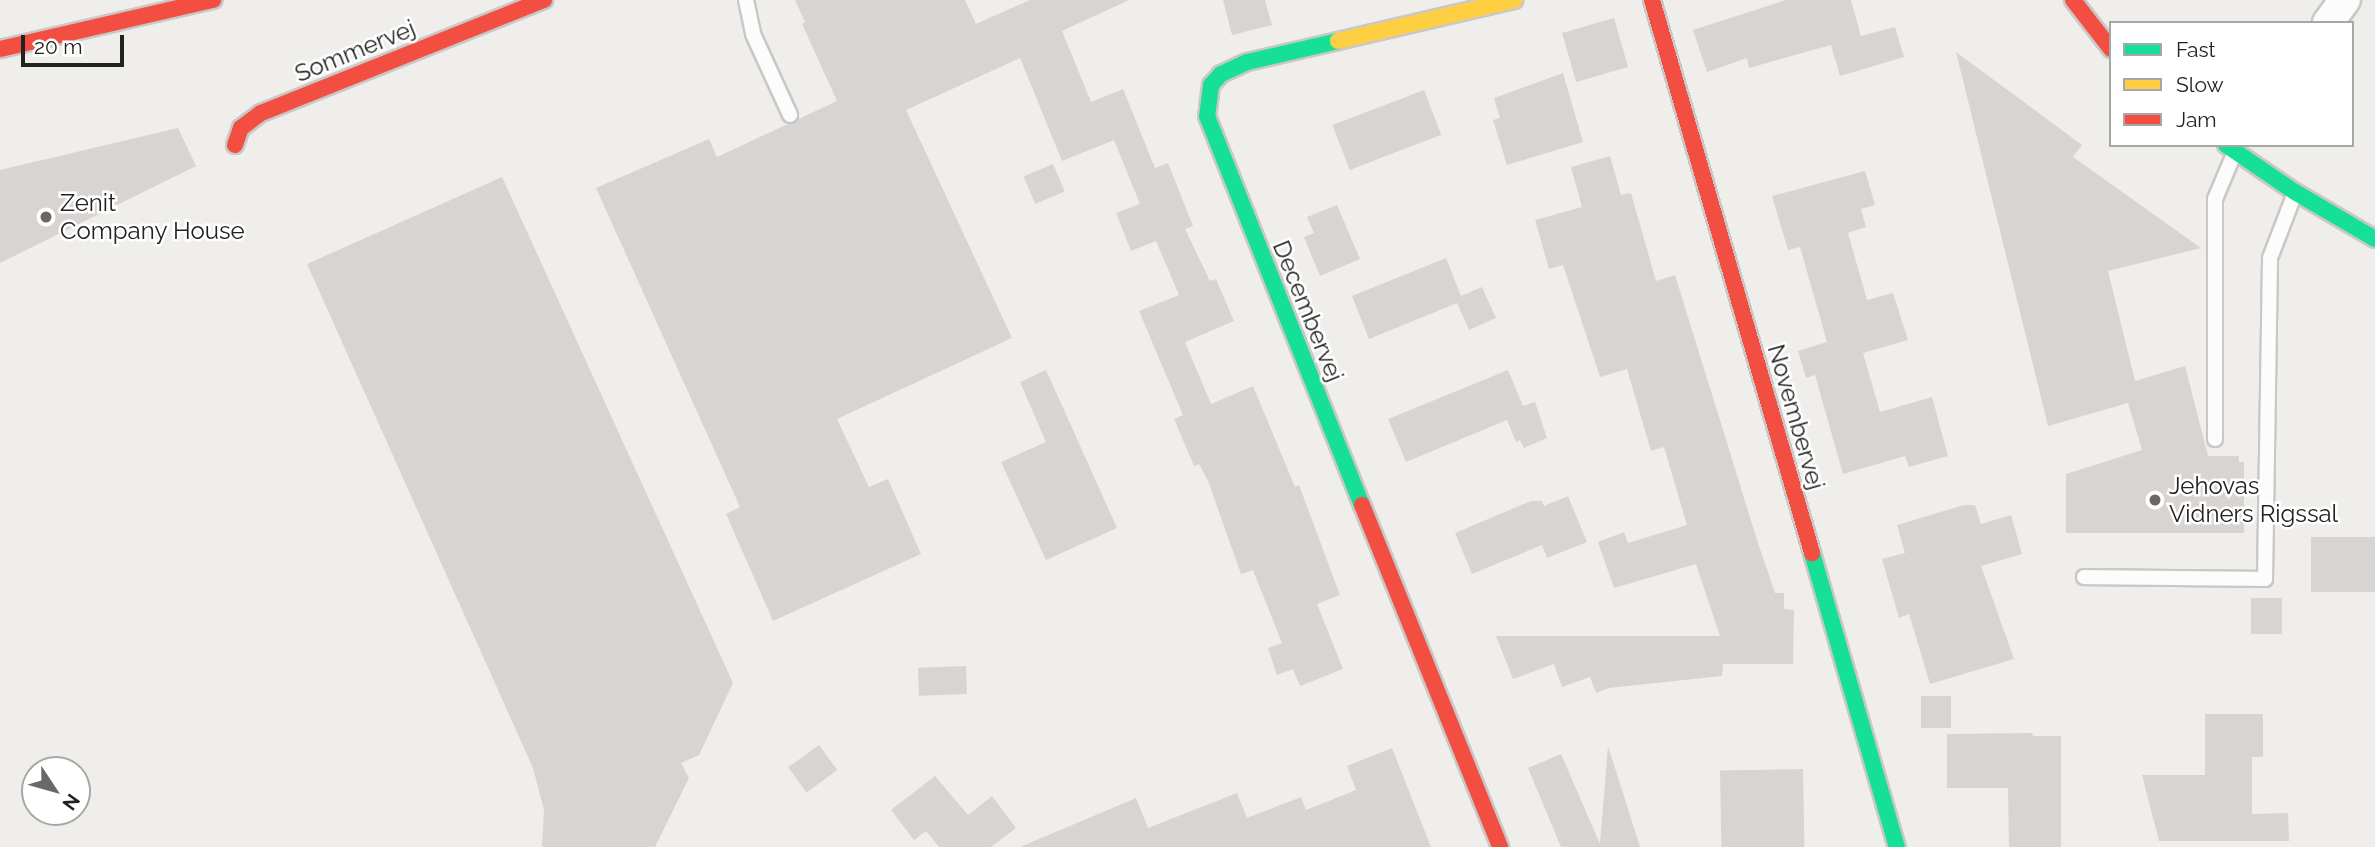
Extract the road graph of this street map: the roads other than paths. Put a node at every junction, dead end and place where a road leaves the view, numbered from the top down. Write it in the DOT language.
graph roads {
  1 [pos="213,0"];
  2 [pos="544,0"];
  3 [pos="746,0"];
  4 [pos="1514,0"];
  5 [pos="1652,0"];
  6 [pos="2073,0"];
  7 [pos="2345,0"];
  8 [pos="2329,21"];
  9 [pos="2109,46"];
  10 [pos="0,49"];
  11 [pos="790,115"];
  12 [pos="235,145"];
  13 [pos="2233,148"];
  14 [pos="2295,192"];
  15 [pos="2375,239"];
  16 [pos="2215,439"];
  17 [pos="2084,577"];
  18 [pos="1500,847"];
  19 [pos="1897,847"];
  1 -- 10 [label="street"];
  2 -- 12 [label="street, Sommervej"];
  3 -- 11 [label="lane"];
  4 -- 18 [label="street, Decembervej"];
  5 -- 19 [label="street, Novembervej"];
  6 -- 9 [label="street"];
  7 -- 8 [label="street"];
  13 -- 14 [label="street"];
  13 -- 16 [label="lane"];
  14 -- 15 [label="street"];
  14 -- 17 [label="lane"];
}
